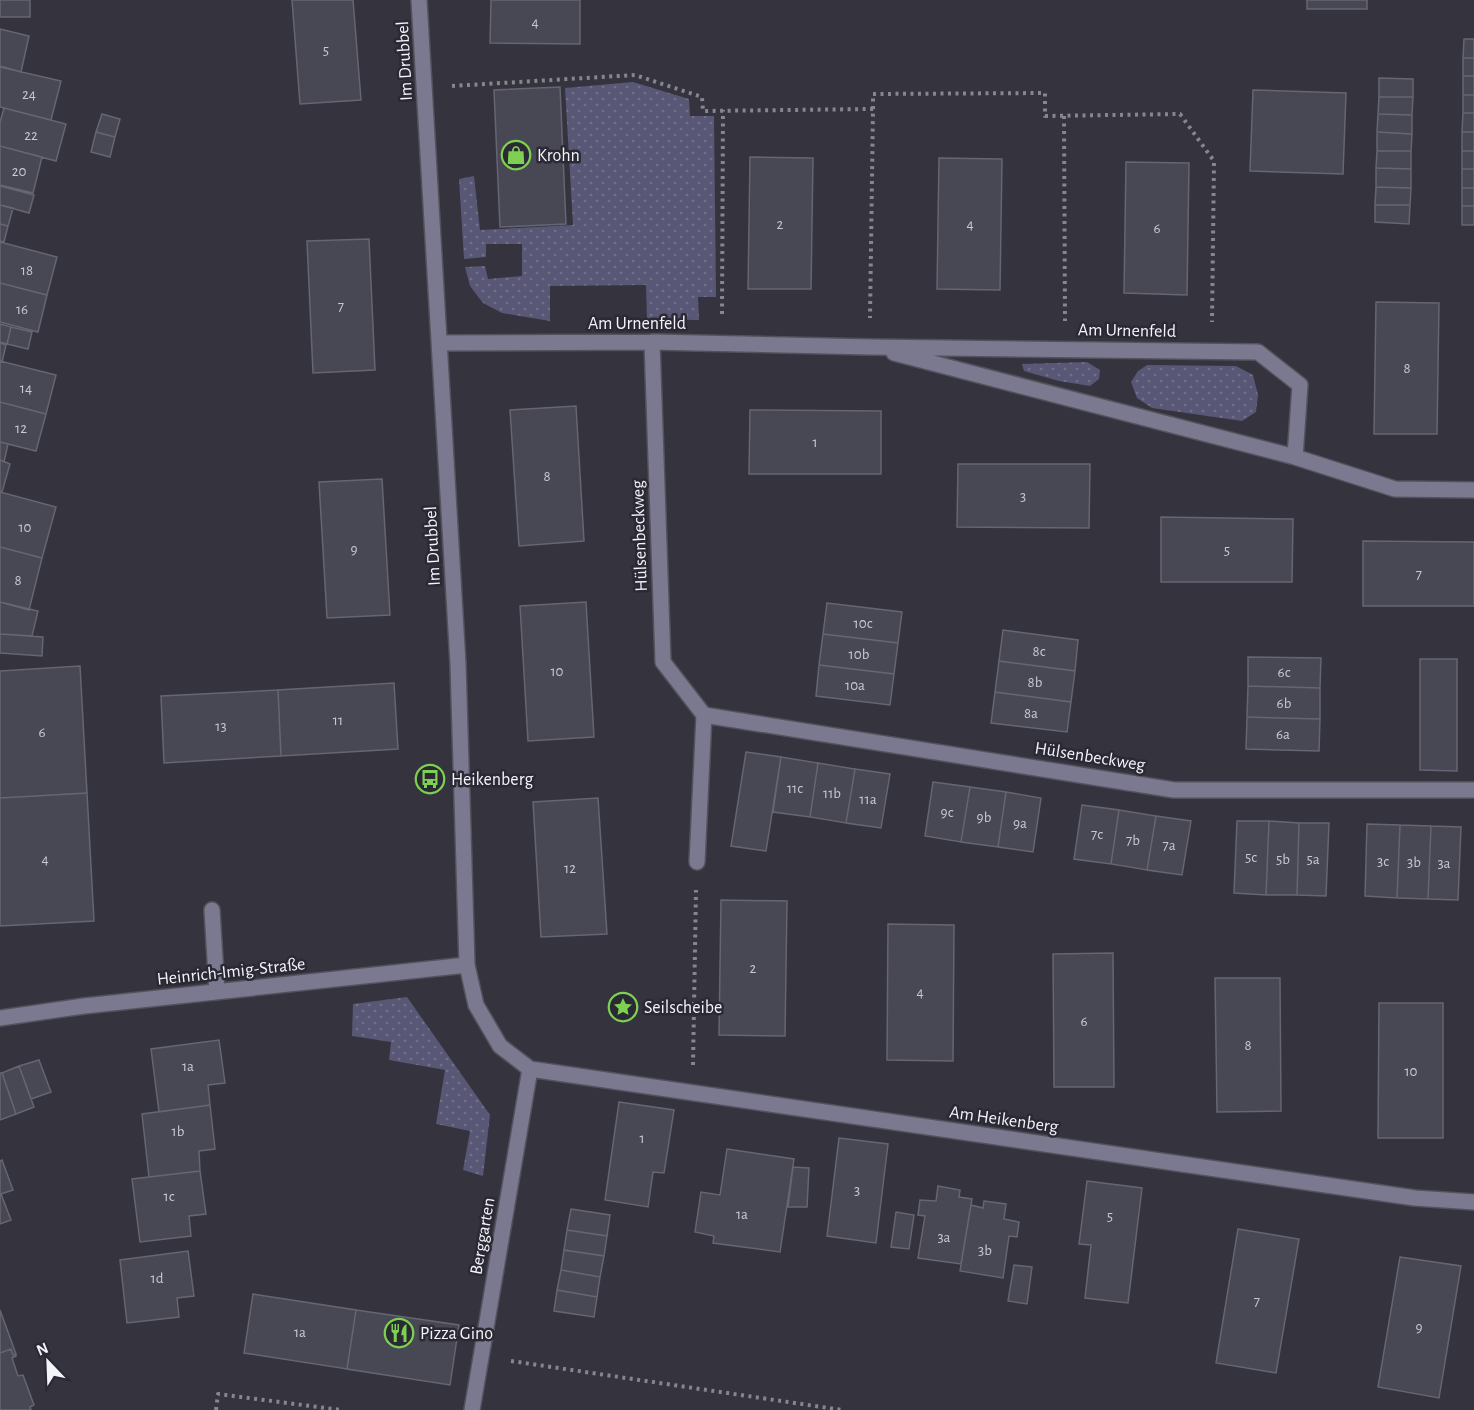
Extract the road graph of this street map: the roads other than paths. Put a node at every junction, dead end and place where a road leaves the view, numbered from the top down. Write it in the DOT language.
graph roads {
  1 [pos="419,0"];
  2 [pos="652,342"];
  3 [pos="440,343"];
  4 [pos="870,347"];
  5 [pos="1295,457"];
  6 [pos="1474,490"];
  7 [pos="704,715"];
  8 [pos="1474,790"];
  9 [pos="697,862"];
  10 [pos="212,910"];
  11 [pos="467,966"];
  12 [pos="217,992"];
  13 [pos="0,1018"];
  14 [pos="530,1069"];
  15 [pos="1474,1202"];
  16 [pos="472,1410"];
  1 -- 3 [label="street, Im Drubbel"];
  2 -- 3 [label="street, Am Urnenfeld"];
  2 -- 4 [label="street, Am Urnenfeld"];
  2 -- 7 [label="street, Hülsenbeckweg"];
  3 -- 11 [label="street, Im Drubbel"];
  4 -- 5 [label="street, Am Urnenfeld"];
  4 -- 5 [label="street, Am Urnenfeld"];
  5 -- 6 [label="street, Am Urnenfeld"];
  7 -- 8 [label="street, Hülsenbeckweg"];
  7 -- 9 [label="street"];
  10 -- 12 [label="street"];
  11 -- 12 [label="street, Heinrich-Imig-Straße"];
  11 -- 14 [label="street, Im Drubbel"];
  12 -- 13 [label="street, Heinrich-Imig-Straße"];
  14 -- 15 [label="street, Am Heikenberg"];
  14 -- 16 [label="street, Berggarten"];
}
